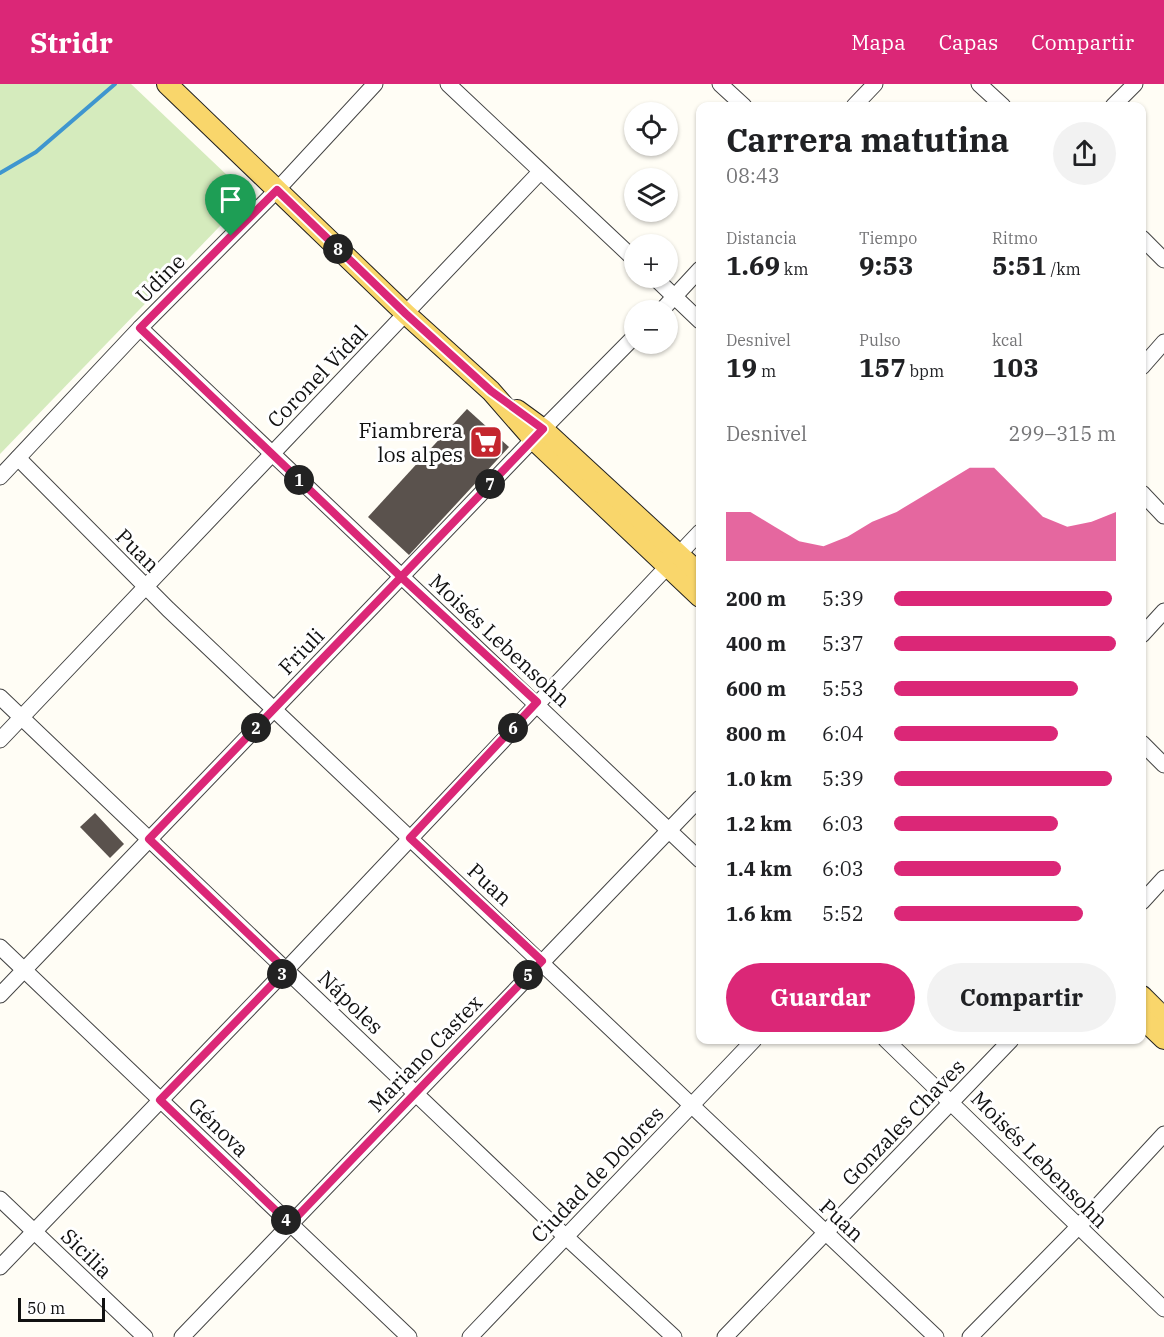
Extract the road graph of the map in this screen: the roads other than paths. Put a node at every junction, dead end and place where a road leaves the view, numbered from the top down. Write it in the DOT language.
graph roads {
  1 [pos="167,84"];
  2 [pos="375,84"];
  3 [pos="448,84"];
  4 [pos="720,84"];
  5 [pos="875,84"];
  6 [pos="980,84"];
  7 [pos="1135,84"];
  8 [pos="740,102"];
  9 [pos="858,102"];
  10 [pos="999,102"];
  11 [pos="1117,102"];
  12 [pos="540,172"];
  13 [pos="277,190"];
  14 [pos="1146,242"];
  15 [pos="624,250"];
  16 [pos="1164,260"];
  17 [pos="696,273"];
  18 [pos="666,288"];
  19 [pos="675,297"];
  20 [pos="672,300"];
  21 [pos="406,314"];
  22 [pos="696,317"];
  23 [pos="140,328"];
  24 [pos="1164,342"];
  25 [pos="624,348"];
  26 [pos="1146,362"];
  27 [pos="538,434"];
  28 [pos="272,454"];
  29 [pos="18,458"];
  30 [pos="0,477"];
  31 [pos="1146,497"];
  32 [pos="1164,516"];
  33 [pos="696,536"];
  34 [pos="673,560"];
  35 [pos="696,572"];
  36 [pos="401,577"];
  37 [pos="146,587"];
  38 [pos="696,592"];
  39 [pos="1164,611"];
  40 [pos="1146,631"];
  41 [pos="0,697"];
  42 [pos="537,702"];
  43 [pos="274,709"];
  44 [pos="21,717"];
  45 [pos="0,740"];
  46 [pos="1146,747"];
  47 [pos="1164,765"];
  48 [pos="696,802"];
  49 [pos="670,830"];
  50 [pos="410,838"];
  51 [pos="149,839"];
  52 [pos="696,856"];
  53 [pos="1164,878"];
  54 [pos="1146,898"];
  55 [pos="0,947"];
  56 [pos="542,961"];
  57 [pos="24,970"];
  58 [pos="286,970"];
  59 [pos="0,994"];
  60 [pos="1146,1000"];
  61 [pos="1164,1018"];
  62 [pos="1146,1022"];
  63 [pos="1164,1039"];
  64 [pos="750,1044"];
  65 [pos="890,1044"];
  66 [pos="1007,1044"];
  67 [pos="416,1093"];
  68 [pos="160,1100"];
  69 [pos="951,1102"];
  70 [pos="692,1105"];
  71 [pos="1164,1134"];
  72 [pos="0,1199"];
  73 [pos="290,1224"];
  74 [pos="1078,1227"];
  75 [pos="34,1232"];
  76 [pos="825,1233"];
  77 [pos="566,1237"];
  78 [pos="0,1267"];
  79 [pos="1164,1309"];
  80 [pos="145,1337"];
  81 [pos="182,1337"];
  82 [pos="409,1337"];
  83 [pos="470,1337"];
  84 [pos="674,1337"];
  85 [pos="725,1337"];
  86 [pos="936,1337"];
  87 [pos="970,1337"];
  1 -- 13 [label="main road"];
  2 -- 13 [label="street, Udine"];
  3 -- 12 [label="street"];
  4 -- 8 [label="street"];
  5 -- 9 [label="street"];
  6 -- 10 [label="street"];
  7 -- 11 [label="street"];
  12 -- 15 [label="street"];
  12 -- 21 [label="street, Coronel Vidal"];
  13 -- 21 [label="main road"];
  13 -- 23 [label="street, Udine"];
  14 -- 16 [label="street"];
  17 -- 19 [label="street"];
  18 -- 19 [label="street"];
  19 -- 20 [label="street"];
  19 -- 22 [label="street"];
  21 -- 27 [label="main road"];
  21 -- 28 [label="street, Coronel Vidal"];
  23 -- 28 [label="street, Moisés Lebensohn"];
  23 -- 29 [label="street, Udine"];
  24 -- 26 [label="street"];
  25 -- 27 [label="street, Friuli"];
  27 -- 34 [label="main road"];
  27 -- 36 [label="street, Friuli"];
  28 -- 36 [label="street, Moisés Lebensohn"];
  28 -- 37 [label="street, Coronel Vidal"];
  29 -- 30 [label="street, Udine"];
  29 -- 37 [label="street, Puan"];
  31 -- 32 [label="street"];
  33 -- 34 [label="street"];
  34 -- 35 [label="main road"];
  34 -- 38 [label="main road"];
  34 -- 42 [label="street"];
  36 -- 42 [label="street, Moisés Lebensohn"];
  36 -- 43 [label="street, Friuli"];
  37 -- 43 [label="street, Puan"];
  37 -- 44 [label="street, Coronel Vidal"];
  39 -- 40 [label="street"];
  41 -- 44 [label="street, Nápoles"];
  42 -- 49 [label="street, Moisés Lebensohn"];
  42 -- 50 [label="street"];
  43 -- 50 [label="street, Puan"];
  43 -- 51 [label="street, Friuli"];
  44 -- 45 [label="street, Coronel Vidal"];
  44 -- 51 [label="street, Nápoles"];
  46 -- 47 [label="street"];
  48 -- 49 [label="street, Mariano Castex"];
  49 -- 52 [label="street, Moisés Lebensohn"];
  49 -- 56 [label="street, Mariano Castex"];
  50 -- 56 [label="street, Puan"];
  50 -- 58 [label="street"];
  51 -- 57 [label="street, Friuli"];
  51 -- 58 [label="street, Nápoles"];
  53 -- 54 [label="street"];
  55 -- 57 [label="street, Génova"];
  56 -- 67 [label="street, Mariano Castex"];
  56 -- 70 [label="street, Puan"];
  57 -- 59 [label="street, Friuli"];
  57 -- 68 [label="street, Génova"];
  58 -- 67 [label="street, Nápoles"];
  58 -- 68 [label="street"];
  60 -- 61 [label="main road"];
  62 -- 63 [label="main road"];
  64 -- 70 [label="street, Ciudad de Dolores"];
  65 -- 69 [label="street, Moisés Lebensohn"];
  66 -- 69 [label="street, Gonzales Chaves"];
  67 -- 73 [label="street, Mariano Castex"];
  67 -- 77 [label="street, Nápoles"];
  68 -- 73 [label="street, Génova"];
  68 -- 75 [label="street"];
  69 -- 74 [label="street, Moisés Lebensohn"];
  69 -- 76 [label="street, Gonzales Chaves"];
  70 -- 76 [label="street, Puan"];
  70 -- 77 [label="street, Ciudad de Dolores"];
  71 -- 74 [label="street"];
  72 -- 75 [label="street, Sicilia"];
  73 -- 81 [label="street, Mariano Castex"];
  73 -- 82 [label="street, Génova"];
  74 -- 79 [label="street, Moisés Lebensohn"];
  74 -- 87 [label="street"];
  75 -- 78 [label="street"];
  75 -- 80 [label="street, Sicilia"];
  76 -- 85 [label="street, Gonzales Chaves"];
  76 -- 86 [label="street, Puan"];
  77 -- 83 [label="street, Ciudad de Dolores"];
  77 -- 84 [label="street, Nápoles"];
}
